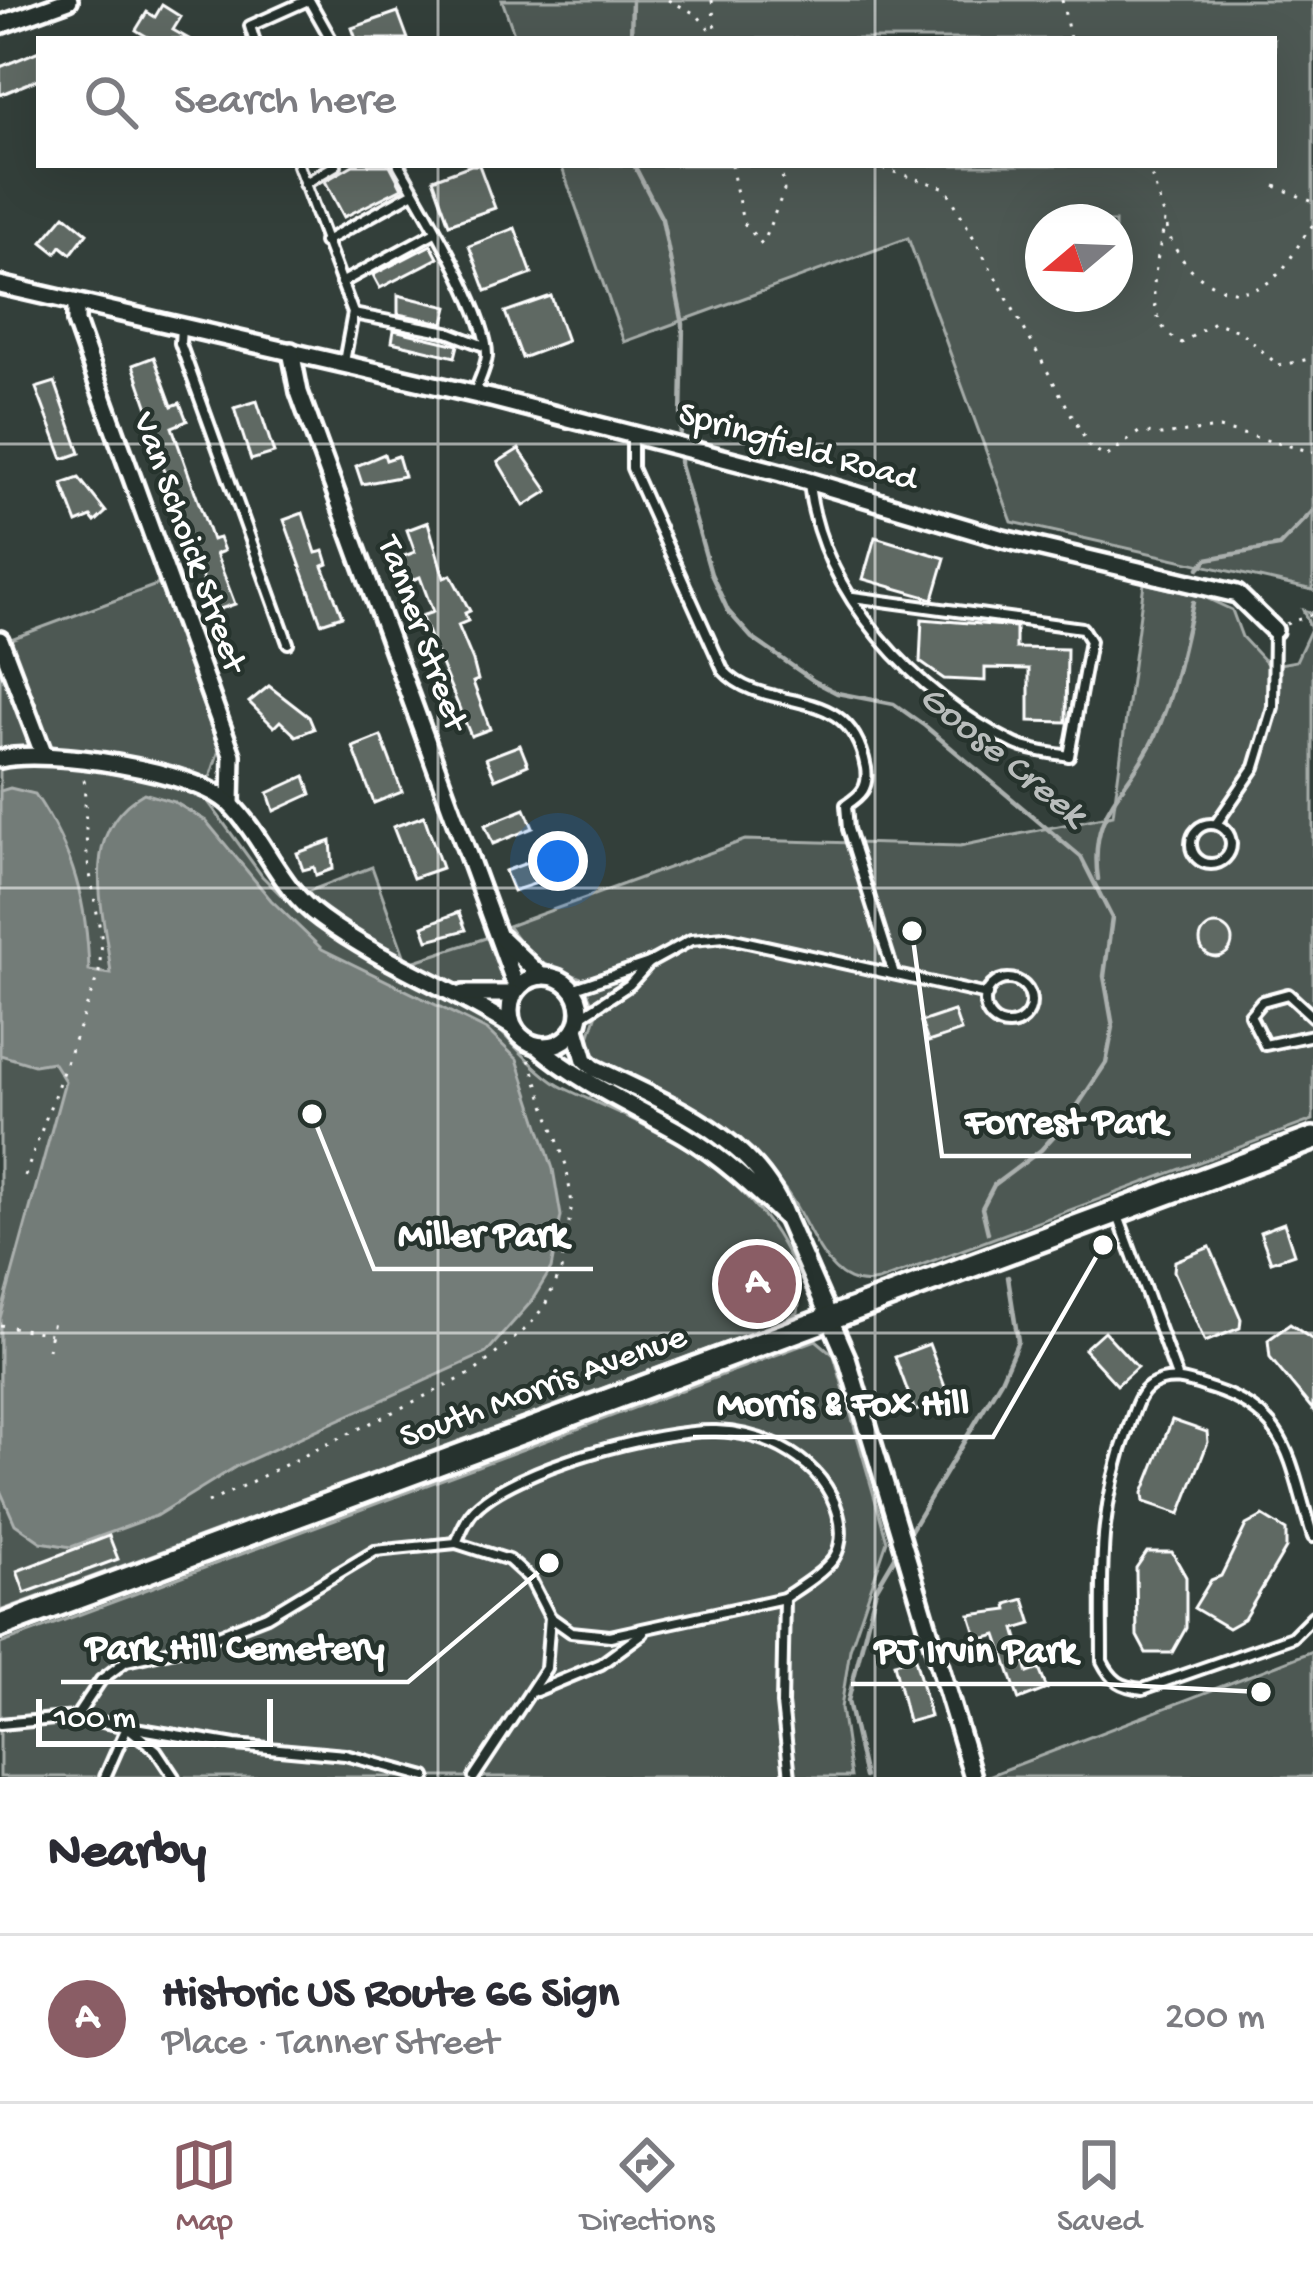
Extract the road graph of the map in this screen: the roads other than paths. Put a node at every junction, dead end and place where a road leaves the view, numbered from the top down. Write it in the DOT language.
graph roads {
  1 [pos="69,0"];
  2 [pos="309,0"];
  3 [pos="0,25"];
  4 [pos="253,36"];
  5 [pos="326,36"];
  6 [pos="299,168"];
  7 [pos="331,168"];
  8 [pos="401,168"];
  9 [pos="304,184"];
  10 [pos="414,192"];
  11 [pos="435,232"];
  12 [pos="324,242"];
  13 [pos="340,284"];
  14 [pos="0,285"];
  15 [pos="76,303"];
  16 [pos="353,314"];
  17 [pos="181,326"];
  18 [pos="485,347"];
  19 [pos="291,351"];
  20 [pos="344,363"];
  21 [pos="474,394"];
  22 [pos="632,435"];
  23 [pos="808,481"];
  24 [pos="853,597"];
  25 [pos="1274,630"];
  26 [pos="0,640"];
  27 [pos="288,643"];
  28 [pos="43,753"];
  29 [pos="0,759"];
  30 [pos="231,805"];
  31 [pos="1216,824"];
  32 [pos="500,937"];
  33 [pos="649,963"];
  34 [pos="893,971"];
  35 [pos="541,976"];
  36 [pos="572,988"];
  37 [pos="515,992"];
  38 [pos="459,994"];
  39 [pos="986,994"];
  40 [pos="1313,1017"];
  41 [pos="578,1022"];
  42 [pos="513,1028"];
  43 [pos="1313,1035"];
  44 [pos="533,1050"];
  45 [pos="1313,1139"];
  46 [pos="1116,1212"];
  47 [pos="786,1218"];
  48 [pos="833,1317"];
  49 [pos="1177,1378"];
  50 [pos="1313,1537"];
  51 [pos="456,1543"];
  52 [pos="784,1598"];
  53 [pos="1313,1616"];
  54 [pos="550,1617"];
  55 [pos="0,1626"];
  56 [pos="643,1632"];
  57 [pos="534,1691"];
  58 [pos="76,1717"];
  59 [pos="0,1724"];
  60 [pos="125,1727"];
  61 [pos="105,1777"];
  62 [pos="174,1777"];
  63 [pos="426,1777"];
  64 [pos="474,1777"];
  65 [pos="790,1777"];
  66 [pos="973,1777"];
  1 -- 3 [label="street"];
  2 -- 4 [label="lane"];
  2 -- 5 [label="lane"];
  6 -- 9 [label="lane"];
  7 -- 9 [label="lane"];
  8 -- 10 [label="lane"];
  9 -- 12 [label="lane"];
  10 -- 11 [label="lane"];
  10 -- 12 [label="lane"];
  11 -- 13 [label="lane"];
  11 -- 18 [label="lane"];
  12 -- 13 [label="lane"];
  13 -- 16 [label="lane"];
  14 -- 15 [label="street, Springfield Road"];
  15 -- 17 [label="street, Springfield Road"];
  15 -- 30 [label="street, Van Schoick Street"];
  16 -- 18 [label="lane"];
  16 -- 20 [label="lane"];
  17 -- 19 [label="street, Springfield Road"];
  17 -- 27 [label="lane"];
  18 -- 21 [label="lane"];
  19 -- 20 [label="street, Springfield Road"];
  19 -- 32 [label="street, Tanner Street"];
  20 -- 21 [label="street, Springfield Road"];
  21 -- 22 [label="street, Springfield Road"];
  22 -- 23 [label="street, Springfield Road"];
  22 -- 34 [label="lane"];
  23 -- 24 [label="lane"];
  23 -- 25 [label="street, Springfield Road"];
  24 -- 24 [label="lane"];
  25 -- 31 [label="lane"];
  26 -- 28 [label="street"];
  28 -- 29 [label="street"];
  28 -- 30 [label="street"];
  30 -- 38 [label="street"];
  31 -- 31 [label="lane"];
  32 -- 35 [label="street, Tanner Street"];
  32 -- 37 [label="street, Tanner Street"];
  33 -- 34 [label="lane"];
  33 -- 36 [label="lane"];
  33 -- 41 [label="lane"];
  34 -- 39 [label="lane"];
  35 -- 36 [label="street"];
  35 -- 37 [label="street"];
  36 -- 41 [label="street"];
  37 -- 38 [label="street"];
  37 -- 42 [label="street"];
  38 -- 42 [label="street"];
  39 -- 39 [label="lane"];
  40 -- 43 [label="lane"];
  41 -- 44 [label="street"];
  41 -- 47 [label="street"];
  42 -- 44 [label="street"];
  44 -- 47 [label="street"];
  45 -- 46 [label="main road, South Morris Avenue"];
  46 -- 48 [label="main road, South Morris Avenue"];
  46 -- 49 [label="lane"];
  47 -- 48 [label="street"];
  48 -- 55 [label="main road, South Morris Avenue"];
  48 -- 66 [label="street"];
  49 -- 50 [label="lane"];
  49 -- 53 [label="lane"];
  51 -- 52 [label="lane"];
  51 -- 54 [label="lane"];
  51 -- 58 [label="lane"];
  52 -- 56 [label="lane"];
  52 -- 65 [label="lane"];
  54 -- 56 [label="lane"];
  54 -- 57 [label="lane"];
  56 -- 57 [label="lane"];
  57 -- 64 [label="lane"];
  58 -- 59 [label="lane"];
  58 -- 60 [label="lane"];
  60 -- 61 [label="lane"];
  60 -- 62 [label="lane"];
  60 -- 63 [label="lane"];
}
